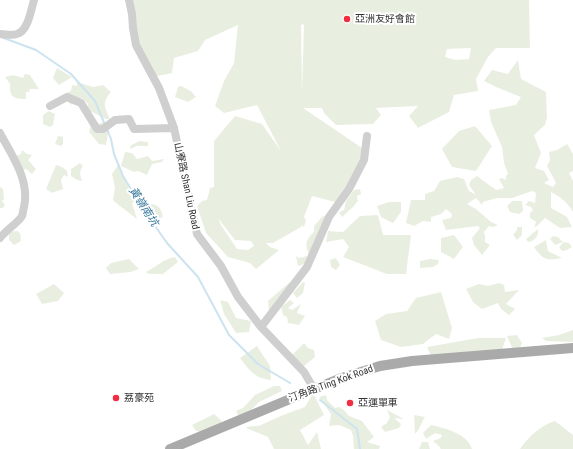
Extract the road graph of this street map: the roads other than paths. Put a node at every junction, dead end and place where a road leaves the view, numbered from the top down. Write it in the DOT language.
graph roads {
  1 [pos="34,0"];
  2 [pos="129,0"];
  3 [pos="0,34"];
  4 [pos="50,106"];
  5 [pos="174,128"];
  6 [pos="0,133"];
  7 [pos="367,136"];
  8 [pos="0,238"];
  9 [pos="261,327"];
  10 [pos="573,348"];
  11 [pos="314,389"];
  12 [pos="170,449"];
  1 -- 3 [label="street"];
  2 -- 5 [label="street, 山寮路 Shan Liu Road"];
  4 -- 5 [label="street"];
  5 -- 9 [label="street, 山寮路 Shan Liu Road"];
  6 -- 8 [label="street"];
  7 -- 9 [label="street"];
  9 -- 11 [label="street, 山寮路 Shan Liu Road"];
  10 -- 11 [label="main road, 汀角路 Ting Kok Road"];
  11 -- 12 [label="main road, 汀角路 Ting Kok Road"];
}
